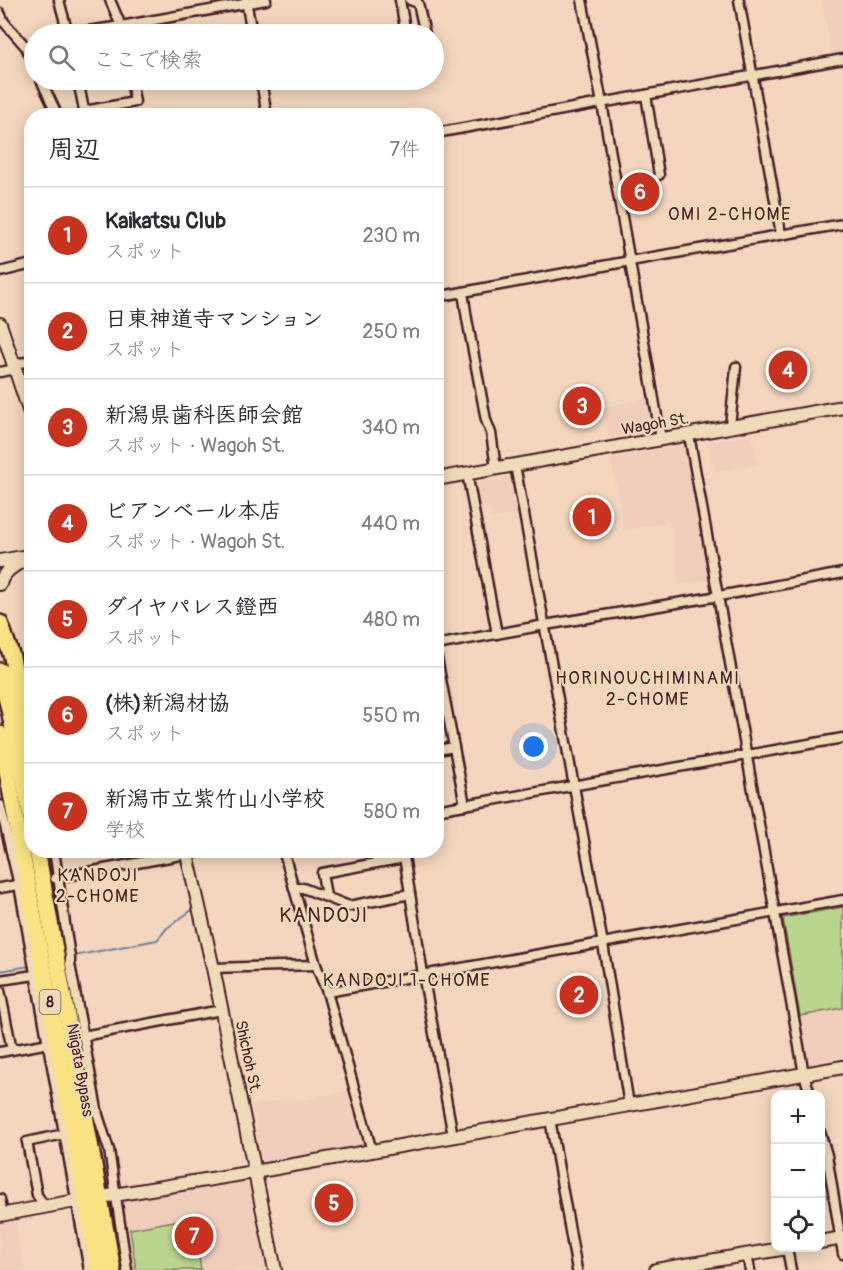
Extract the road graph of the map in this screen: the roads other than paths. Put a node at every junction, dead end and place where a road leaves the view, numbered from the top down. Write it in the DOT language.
graph roads {
  1 [pos="59,0"];
  2 [pos="110,0"];
  3 [pos="266,0"];
  4 [pos="400,0"];
  5 [pos="410,0"];
  6 [pos="582,0"];
  7 [pos="739,0"];
  8 [pos="246,2"];
  9 [pos="0,13"];
  10 [pos="2,23"];
  11 [pos="65,24"];
  12 [pos="120,24"];
  13 [pos="149,24"];
  14 [pos="250,24"];
  15 [pos="404,24"];
  16 [pos="423,24"];
  17 [pos="24,45"];
  18 [pos="843,59"];
  19 [pos="753,75"];
  20 [pos="46,90"];
  21 [pos="80,90"];
  22 [pos="132,90"];
  23 [pos="263,90"];
  24 [pos="646,95"];
  25 [pos="602,103"];
  26 [pos="54,108"];
  27 [pos="84,108"];
  28 [pos="108,108"];
  29 [pos="266,108"];
  30 [pos="444,132"];
  31 [pos="659,175"];
  32 [pos="843,224"];
  33 [pos="781,234"];
  34 [pos="630,261"];
  35 [pos="24,266"];
  36 [pos="0,272"];
  37 [pos="463,292"];
  38 [pos="444,296"];
  39 [pos="0,324"];
  40 [pos="24,363"];
  41 [pos="14,366"];
  42 [pos="736,368"];
  43 [pos="0,372"];
  44 [pos="24,395"];
  45 [pos="843,407"];
  46 [pos="730,426"];
  47 [pos="689,435"];
  48 [pos="661,439"];
  49 [pos="515,465"];
  50 [pos="496,468"];
  51 [pos="467,473"];
  52 [pos="444,477"];
  53 [pos="24,557"];
  54 [pos="0,561"];
  55 [pos="24,561"];
  56 [pos="843,573"];
  57 [pos="0,584"];
  58 [pos="719,596"];
  59 [pos="1,624"];
  60 [pos="545,625"];
  61 [pos="497,634"];
  62 [pos="444,644"];
  63 [pos="12,657"];
  64 [pos="0,671"];
  65 [pos="24,689"];
  66 [pos="444,695"];
  67 [pos="24,726"];
  68 [pos="0,734"];
  69 [pos="843,738"];
  70 [pos="454,747"];
  71 [pos="444,749"];
  72 [pos="747,755"];
  73 [pos="0,777"];
  74 [pos="24,782"];
  75 [pos="574,786"];
  76 [pos="0,805"];
  77 [pos="465,805"];
  78 [pos="444,809"];
  79 [pos="24,820"];
  80 [pos="24,832"];
  81 [pos="34,858"];
  82 [pos="34,858"];
  83 [pos="55,858"];
  84 [pos="156,858"];
  85 [pos="187,858"];
  86 [pos="285,858"];
  87 [pos="386,858"];
  88 [pos="404,858"];
  89 [pos="57,878"];
  90 [pos="22,884"];
  91 [pos="0,888"];
  92 [pos="294,888"];
  93 [pos="410,894"];
  94 [pos="326,896"];
  95 [pos="843,900"];
  96 [pos="774,911"];
  97 [pos="603,944"];
  98 [pos="316,965"];
  99 [pos="213,968"];
  100 [pos="423,974"];
  101 [pos="35,975"];
  102 [pos="0,980"];
  103 [pos="0,990"];
  104 [pos="327,992"];
  105 [pos="221,1011"];
  106 [pos="83,1036"];
  107 [pos="49,1043"];
  108 [pos="12,1050"];
  109 [pos="0,1052"];
  110 [pos="843,1067"];
  111 [pos="804,1074"];
  112 [pos="809,1090"];
  113 [pos="629,1105"];
  114 [pos="550,1119"];
  115 [pos="64,1134"];
  116 [pos="453,1136"];
  117 [pos="824,1144"];
  118 [pos="372,1151"];
  119 [pos="254,1172"];
  120 [pos="112,1195"];
  121 [pos="0,1200"];
  122 [pos="79,1201"];
  123 [pos="45,1207"];
  124 [pos="1,1215"];
  125 [pos="842,1238"];
  126 [pos="825,1241"];
  127 [pos="771,1250"];
  128 [pos="788,1252"];
  129 [pos="747,1254"];
  130 [pos="843,1254"];
  131 [pos="718,1265"];
  132 [pos="686,1268"];
  133 [pos="89,1270"];
  134 [pos="99,1270"];
  135 [pos="113,1270"];
  136 [pos="127,1270"];
  137 [pos="275,1270"];
  138 [pos="577,1270"];
  139 [pos="656,1270"];
  140 [pos="750,1270"];
  141 [pos="791,1270"];
  1 -- 11 [label="street"];
  2 -- 12 [label="street"];
  3 -- 8 [label="street"];
  4 -- 15 [label="street"];
  5 -- 16 [label="street"];
  6 -- 25 [label="street"];
  7 -- 19 [label="street"];
  8 -- 13 [label="street"];
  8 -- 14 [label="street"];
  9 -- 10 [label="street"];
  10 -- 17 [label="street"];
  18 -- 19 [label="street"];
  19 -- 24 [label="street"];
  19 -- 33 [label="street"];
  20 -- 26 [label="street"];
  21 -- 27 [label="street"];
  22 -- 28 [label="street"];
  23 -- 29 [label="street"];
  24 -- 25 [label="street"];
  24 -- 31 [label="street"];
  25 -- 30 [label="street"];
  25 -- 34 [label="street"];
  32 -- 33 [label="street"];
  33 -- 34 [label="street"];
  34 -- 37 [label="street"];
  34 -- 48 [label="street"];
  35 -- 36 [label="street"];
  37 -- 38 [label="street"];
  37 -- 50 [label="street"];
  39 -- 41 [label="street"];
  40 -- 41 [label="street"];
  41 -- 43 [label="street"];
  41 -- 44 [label="street"];
  42 -- 46 [label="street"];
  45 -- 46 [label="street, Wagoh St."];
  46 -- 47 [label="street, Wagoh St."];
  47 -- 48 [label="street, Wagoh St."];
  47 -- 58 [label="street"];
  48 -- 49 [label="street, Wagoh St."];
  49 -- 50 [label="street, Wagoh St."];
  49 -- 60 [label="street"];
  50 -- 51 [label="street, Wagoh St."];
  51 -- 52 [label="street, Wagoh St."];
  51 -- 61 [label="street"];
  53 -- 54 [label="street"];
  55 -- 57 [label="street"];
  56 -- 58 [label="street"];
  58 -- 60 [label="street"];
  58 -- 72 [label="street"];
  59 -- 63 [label="highway"];
  60 -- 61 [label="street"];
  60 -- 75 [label="street"];
  61 -- 62 [label="street"];
  63 -- 65 [label="street"];
  63 -- 67 [label="highway"];
  64 -- 74 [label="highway"];
  66 -- 70 [label="street"];
  68 -- 79 [label="highway, Niigata Bypass / 8"];
  69 -- 72 [label="street"];
  70 -- 71 [label="street"];
  70 -- 77 [label="street"];
  72 -- 75 [label="street"];
  72 -- 96 [label="street"];
  73 -- 80 [label="highway"];
  75 -- 77 [label="street"];
  75 -- 97 [label="street"];
  76 -- 90 [label="street"];
  77 -- 78 [label="street"];
  81 -- 135 [label="highway, Niigata Bypass / 8"];
  82 -- 134 [label="highway, Niigata Bypass / 8"];
  83 -- 89 [label="street"];
  84 -- 89 [label="street"];
  85 -- 99 [label="street, Shichoh St."];
  86 -- 92 [label="street"];
  87 -- 94 [label="street"];
  88 -- 93 [label="street"];
  89 -- 106 [label="street"];
  90 -- 91 [label="street"];
  90 -- 101 [label="street"];
  92 -- 94 [label="street"];
  92 -- 98 [label="street"];
  93 -- 94 [label="street"];
  93 -- 100 [label="street"];
  95 -- 96 [label="street"];
  96 -- 97 [label="street"];
  96 -- 111 [label="street"];
  97 -- 100 [label="street"];
  97 -- 113 [label="street"];
  98 -- 99 [label="street"];
  98 -- 104 [label="street"];
  99 -- 105 [label="street, Shichoh St."];
  100 -- 104 [label="street"];
  100 -- 116 [label="street"];
  101 -- 102 [label="street"];
  101 -- 107 [label="street"];
  103 -- 108 [label="street"];
  104 -- 118 [label="street"];
  105 -- 106 [label="street"];
  105 -- 119 [label="street, Shichoh St."];
  106 -- 120 [label="street"];
  107 -- 108 [label="street"];
  107 -- 115 [label="street"];
  108 -- 109 [label="street"];
  110 -- 111 [label="street"];
  111 -- 112 [label="street"];
  111 -- 113 [label="street"];
  113 -- 114 [label="street"];
  114 -- 116 [label="street"];
  114 -- 138 [label="street"];
  115 -- 122 [label="street"];
  115 -- 123 [label="street"];
  116 -- 118 [label="street"];
  117 -- 125 [label="street"];
  118 -- 119 [label="street"];
  119 -- 120 [label="street"];
  119 -- 137 [label="street, Shichoh St."];
  120 -- 136 [label="street"];
  121 -- 124 [label="street"];
  122 -- 123 [label="street"];
  122 -- 133 [label="street"];
  123 -- 124 [label="street"];
  125 -- 126 [label="street"];
  125 -- 130 [label="street"];
  127 -- 129 [label="street"];
  128 -- 141 [label="street"];
  129 -- 131 [label="street"];
  129 -- 140 [label="street"];
  131 -- 132 [label="street"];
  132 -- 139 [label="street"];
}
